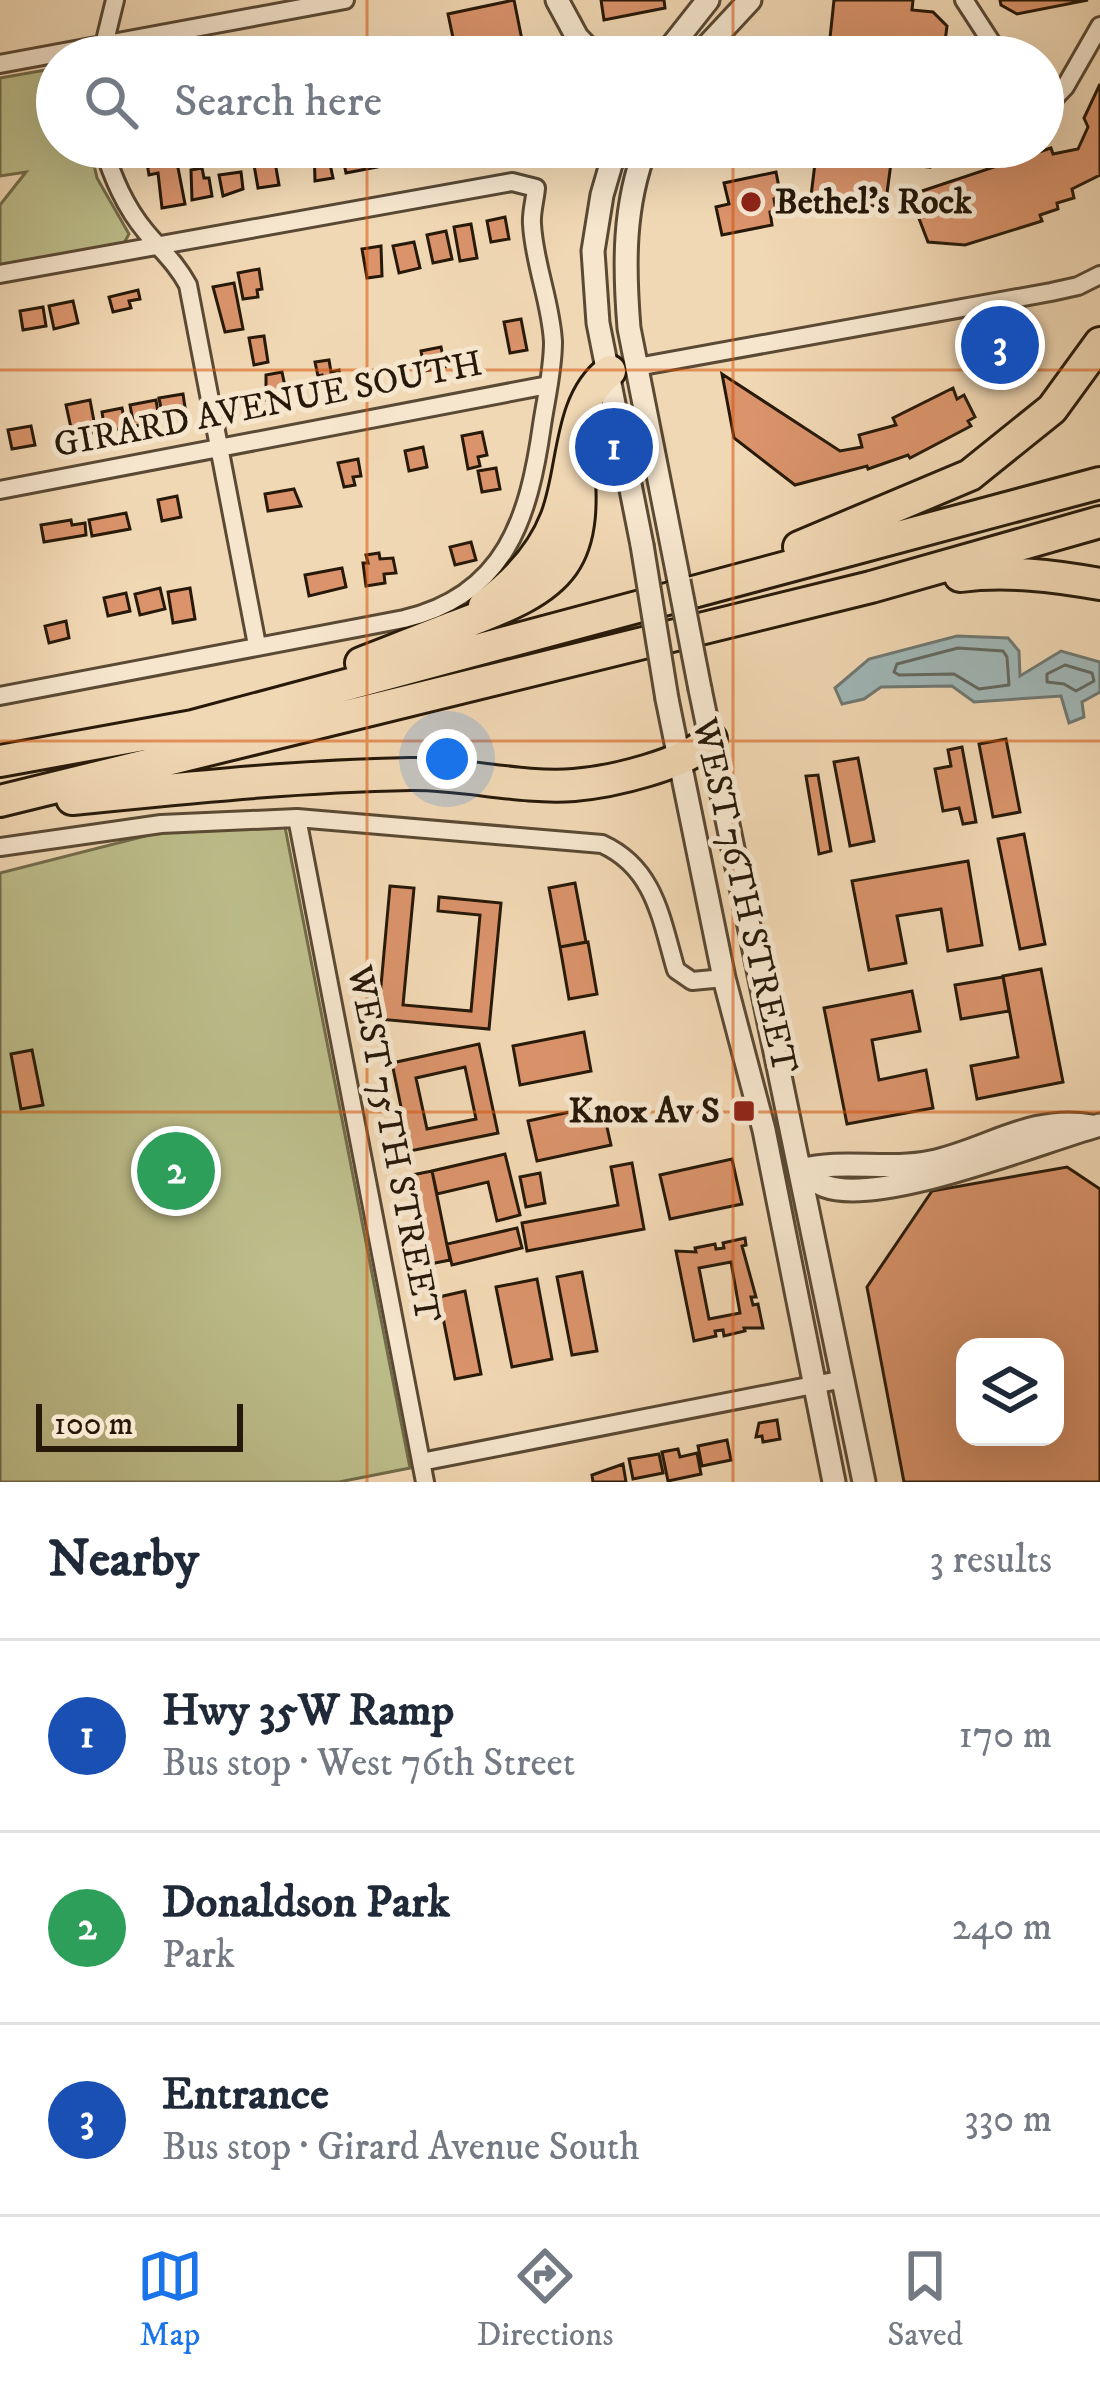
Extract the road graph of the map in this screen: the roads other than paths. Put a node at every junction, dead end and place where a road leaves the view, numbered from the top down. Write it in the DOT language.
graph roads {
  1 [pos="115,0"];
  2 [pos="345,0"];
  3 [pos="556,0"];
  4 [pos="708,0"];
  5 [pos="750,0"];
  6 [pos="964,0"];
  7 [pos="1100,26"];
  8 [pos="107,36"];
  9 [pos="174,36"];
  10 [pos="576,36"];
  11 [pos="679,36"];
  12 [pos="717,36"];
  13 [pos="987,36"];
  14 [pos="36,59"];
  15 [pos="0,64"];
  16 [pos="1064,89"];
  17 [pos="112,168"];
  18 [pos="610,168"];
  19 [pos="641,168"];
  20 [pos="159,244"];
  21 [pos="0,274"];
  22 [pos="1100,275"];
  23 [pos="1100,343"];
  24 [pos="623,369"];
  25 [pos="548,385"];
  26 [pos="218,448"];
  27 [pos="1100,483"];
  28 [pos="0,490"];
  29 [pos="1100,522"];
  30 [pos="1100,584"];
  31 [pos="871,586"];
  32 [pos="680,595"];
  33 [pos="257,645"];
  34 [pos="0,696"];
  35 [pos="193,726"];
  36 [pos="711,740"];
  37 [pos="0,761"];
  38 [pos="679,762"];
  39 [pos="0,803"];
  40 [pos="297,818"];
  41 [pos="0,847"];
  42 [pos="724,978"];
  43 [pos="1097,1125"];
  44 [pos="768,1157"];
  45 [pos="801,1171"];
  46 [pos="844,1379"];
  47 [pos="815,1385"];
  48 [pos="421,1462"];
  49 [pos="424,1482"];
  50 [pos="835,1482"];
  51 [pos="864,1482"];
  1 -- 8 [label="street"];
  2 -- 9 [label="street"];
  3 -- 10 [label="street"];
  4 -- 11 [label="street"];
  5 -- 12 [label="street"];
  6 -- 13 [label="street"];
  7 -- 16 [label="street"];
  14 -- 15 [label="street"];
  17 -- 20 [label="street"];
  18 -- 24 [label="street, WEST 76TH STREET"];
  19 -- 24 [label="street, WEST 76TH STREET"];
  20 -- 21 [label="street"];
  20 -- 25 [label="street"];
  20 -- 26 [label="street"];
  22 -- 24 [label="street"];
  23 -- 32 [label="highway"];
  24 -- 35 [label="highway"];
  24 -- 36 [label="street, WEST 76TH STREET, bridge"];
  24 -- 38 [label="street, WEST 76TH STREET, bridge"];
  25 -- 26 [label="street, GIRARD AVENUE SOUTH"];
  25 -- 33 [label="street"];
  26 -- 28 [label="street, GIRARD AVENUE SOUTH"];
  26 -- 33 [label="street"];
  27 -- 32 [label="highway"];
  29 -- 31 [label="highway"];
  30 -- 31 [label="highway"];
  31 -- 39 [label="highway"];
  32 -- 35 [label="highway"];
  33 -- 34 [label="street"];
  35 -- 37 [label="highway"];
  36 -- 38 [label="highway"];
  36 -- 45 [label="street, WEST 76TH STREET"];
  38 -- 39 [label="highway"];
  38 -- 42 [label="street, WEST 76TH STREET"];
  40 -- 41 [label="street"];
  40 -- 42 [label="street"];
  40 -- 48 [label="street, WEST 75TH STREET"];
  42 -- 44 [label="street, WEST 76TH STREET"];
  43 -- 45 [label="street"];
  44 -- 45 [label="street"];
  44 -- 47 [label="street, WEST 76TH STREET"];
  45 -- 46 [label="street, WEST 76TH STREET"];
  46 -- 47 [label="street"];
  46 -- 51 [label="street, WEST 76TH STREET"];
  47 -- 48 [label="street"];
  47 -- 50 [label="street, WEST 76TH STREET"];
  48 -- 49 [label="street, WEST 75TH STREET"];
}
